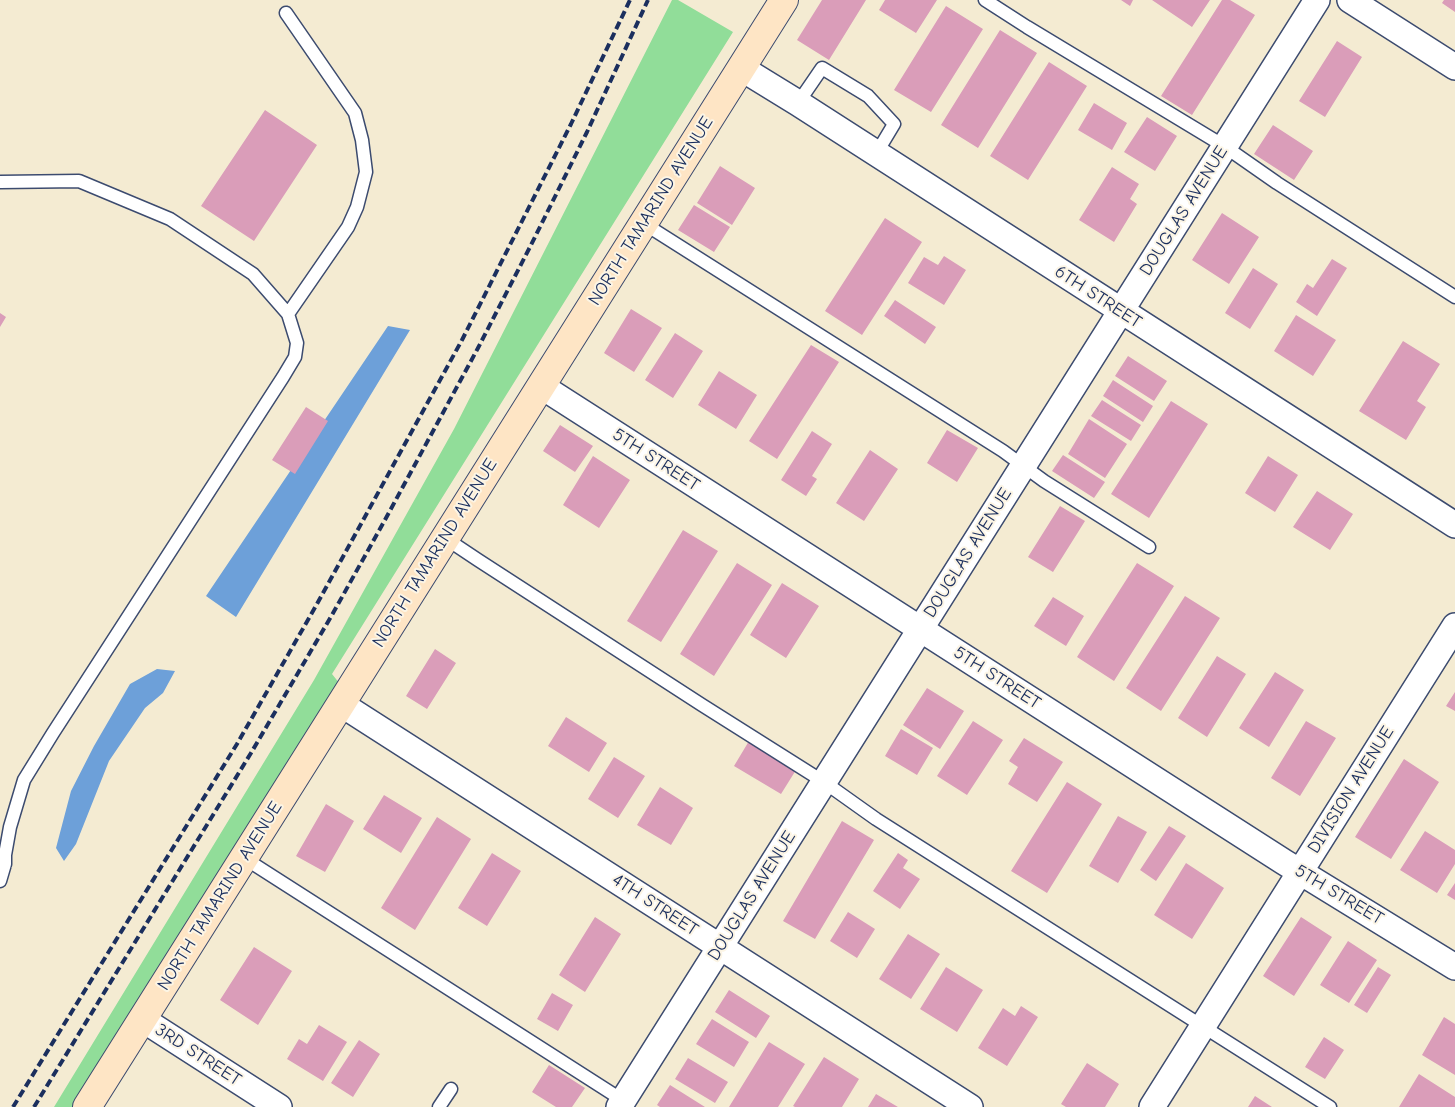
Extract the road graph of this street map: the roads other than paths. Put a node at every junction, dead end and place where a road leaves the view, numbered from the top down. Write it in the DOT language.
graph roads {
  1 [pos="985,0"];
  2 [pos="1318,0"];
  3 [pos="1350,0"];
  4 [pos="779,2"];
  5 [pos="286,13"];
  6 [pos="1455,67"];
  7 [pos="741,68"];
  8 [pos="798,104"];
  9 [pos="1224,146"];
  10 [pos="876,154"];
  11 [pos="0,182"];
  12 [pos="643,223"];
  13 [pos="1455,297"];
  14 [pos="1120,311"];
  15 [pos="288,314"];
  16 [pos="541,386"];
  17 [pos="1023,466"];
  18 [pos="1455,525"];
  19 [pos="445,538"];
  20 [pos="1149,547"];
  21 [pos="1455,626"];
  22 [pos="920,629"];
  23 [pos="341,704"];
  24 [pos="824,782"];
  25 [pos="244,858"];
  26 [pos="3,863"];
  27 [pos="1300,872"];
  28 [pos="0,881"];
  29 [pos="720,947"];
  30 [pos="1455,967"];
  31 [pos="142,1020"];
  32 [pos="1202,1026"];
  33 [pos="451,1089"];
  34 [pos="625,1105"];
  35 [pos="88,1107"];
  36 [pos="279,1107"];
  37 [pos="439,1107"];
  38 [pos="970,1107"];
  39 [pos="1152,1107"];
  40 [pos="1330,1107"];
  1 -- 9 [label="lane"];
  2 -- 9 [label="street, DOUGLAS AVENUE"];
  3 -- 6 [label="street"];
  4 -- 7 [label="street, NORTH TAMARIND AVENUE"];
  5 -- 15 [label="lane"];
  7 -- 8 [label="street, 6TH STREET"];
  7 -- 12 [label="street, NORTH TAMARIND AVENUE"];
  8 -- 10 [label="street, 6TH STREET"];
  8 -- 10 [label="lane"];
  9 -- 13 [label="lane"];
  9 -- 14 [label="street, DOUGLAS AVENUE"];
  10 -- 14 [label="street, 6TH STREET"];
  11 -- 15 [label="lane"];
  12 -- 16 [label="street, NORTH TAMARIND AVENUE"];
  12 -- 17 [label="lane"];
  14 -- 17 [label="street, DOUGLAS AVENUE"];
  14 -- 18 [label="street, 6TH STREET"];
  15 -- 26 [label="lane"];
  16 -- 19 [label="street, NORTH TAMARIND AVENUE"];
  16 -- 22 [label="street, 5TH STREET"];
  17 -- 20 [label="lane"];
  17 -- 22 [label="street, DOUGLAS AVENUE"];
  19 -- 23 [label="street, NORTH TAMARIND AVENUE"];
  19 -- 24 [label="lane"];
  21 -- 27 [label="street, DIVISION AVENUE"];
  22 -- 24 [label="street, DOUGLAS AVENUE"];
  22 -- 27 [label="street, 5TH STREET"];
  23 -- 25 [label="street, NORTH TAMARIND AVENUE"];
  23 -- 29 [label="street, 4TH STREET"];
  24 -- 29 [label="street, DOUGLAS AVENUE"];
  24 -- 32 [label="lane"];
  25 -- 31 [label="street, NORTH TAMARIND AVENUE"];
  25 -- 34 [label="lane"];
  26 -- 28 [label="lane"];
  27 -- 30 [label="street, 5TH STREET"];
  27 -- 32 [label="street, DIVISION AVENUE"];
  29 -- 34 [label="street, DOUGLAS AVENUE"];
  29 -- 38 [label="street, 4TH STREET"];
  31 -- 35 [label="street, NORTH TAMARIND AVENUE"];
  31 -- 36 [label="street, 3RD STREET"];
  32 -- 39 [label="street, DIVISION AVENUE"];
  32 -- 40 [label="lane"];
  33 -- 37 [label="lane"];
}
